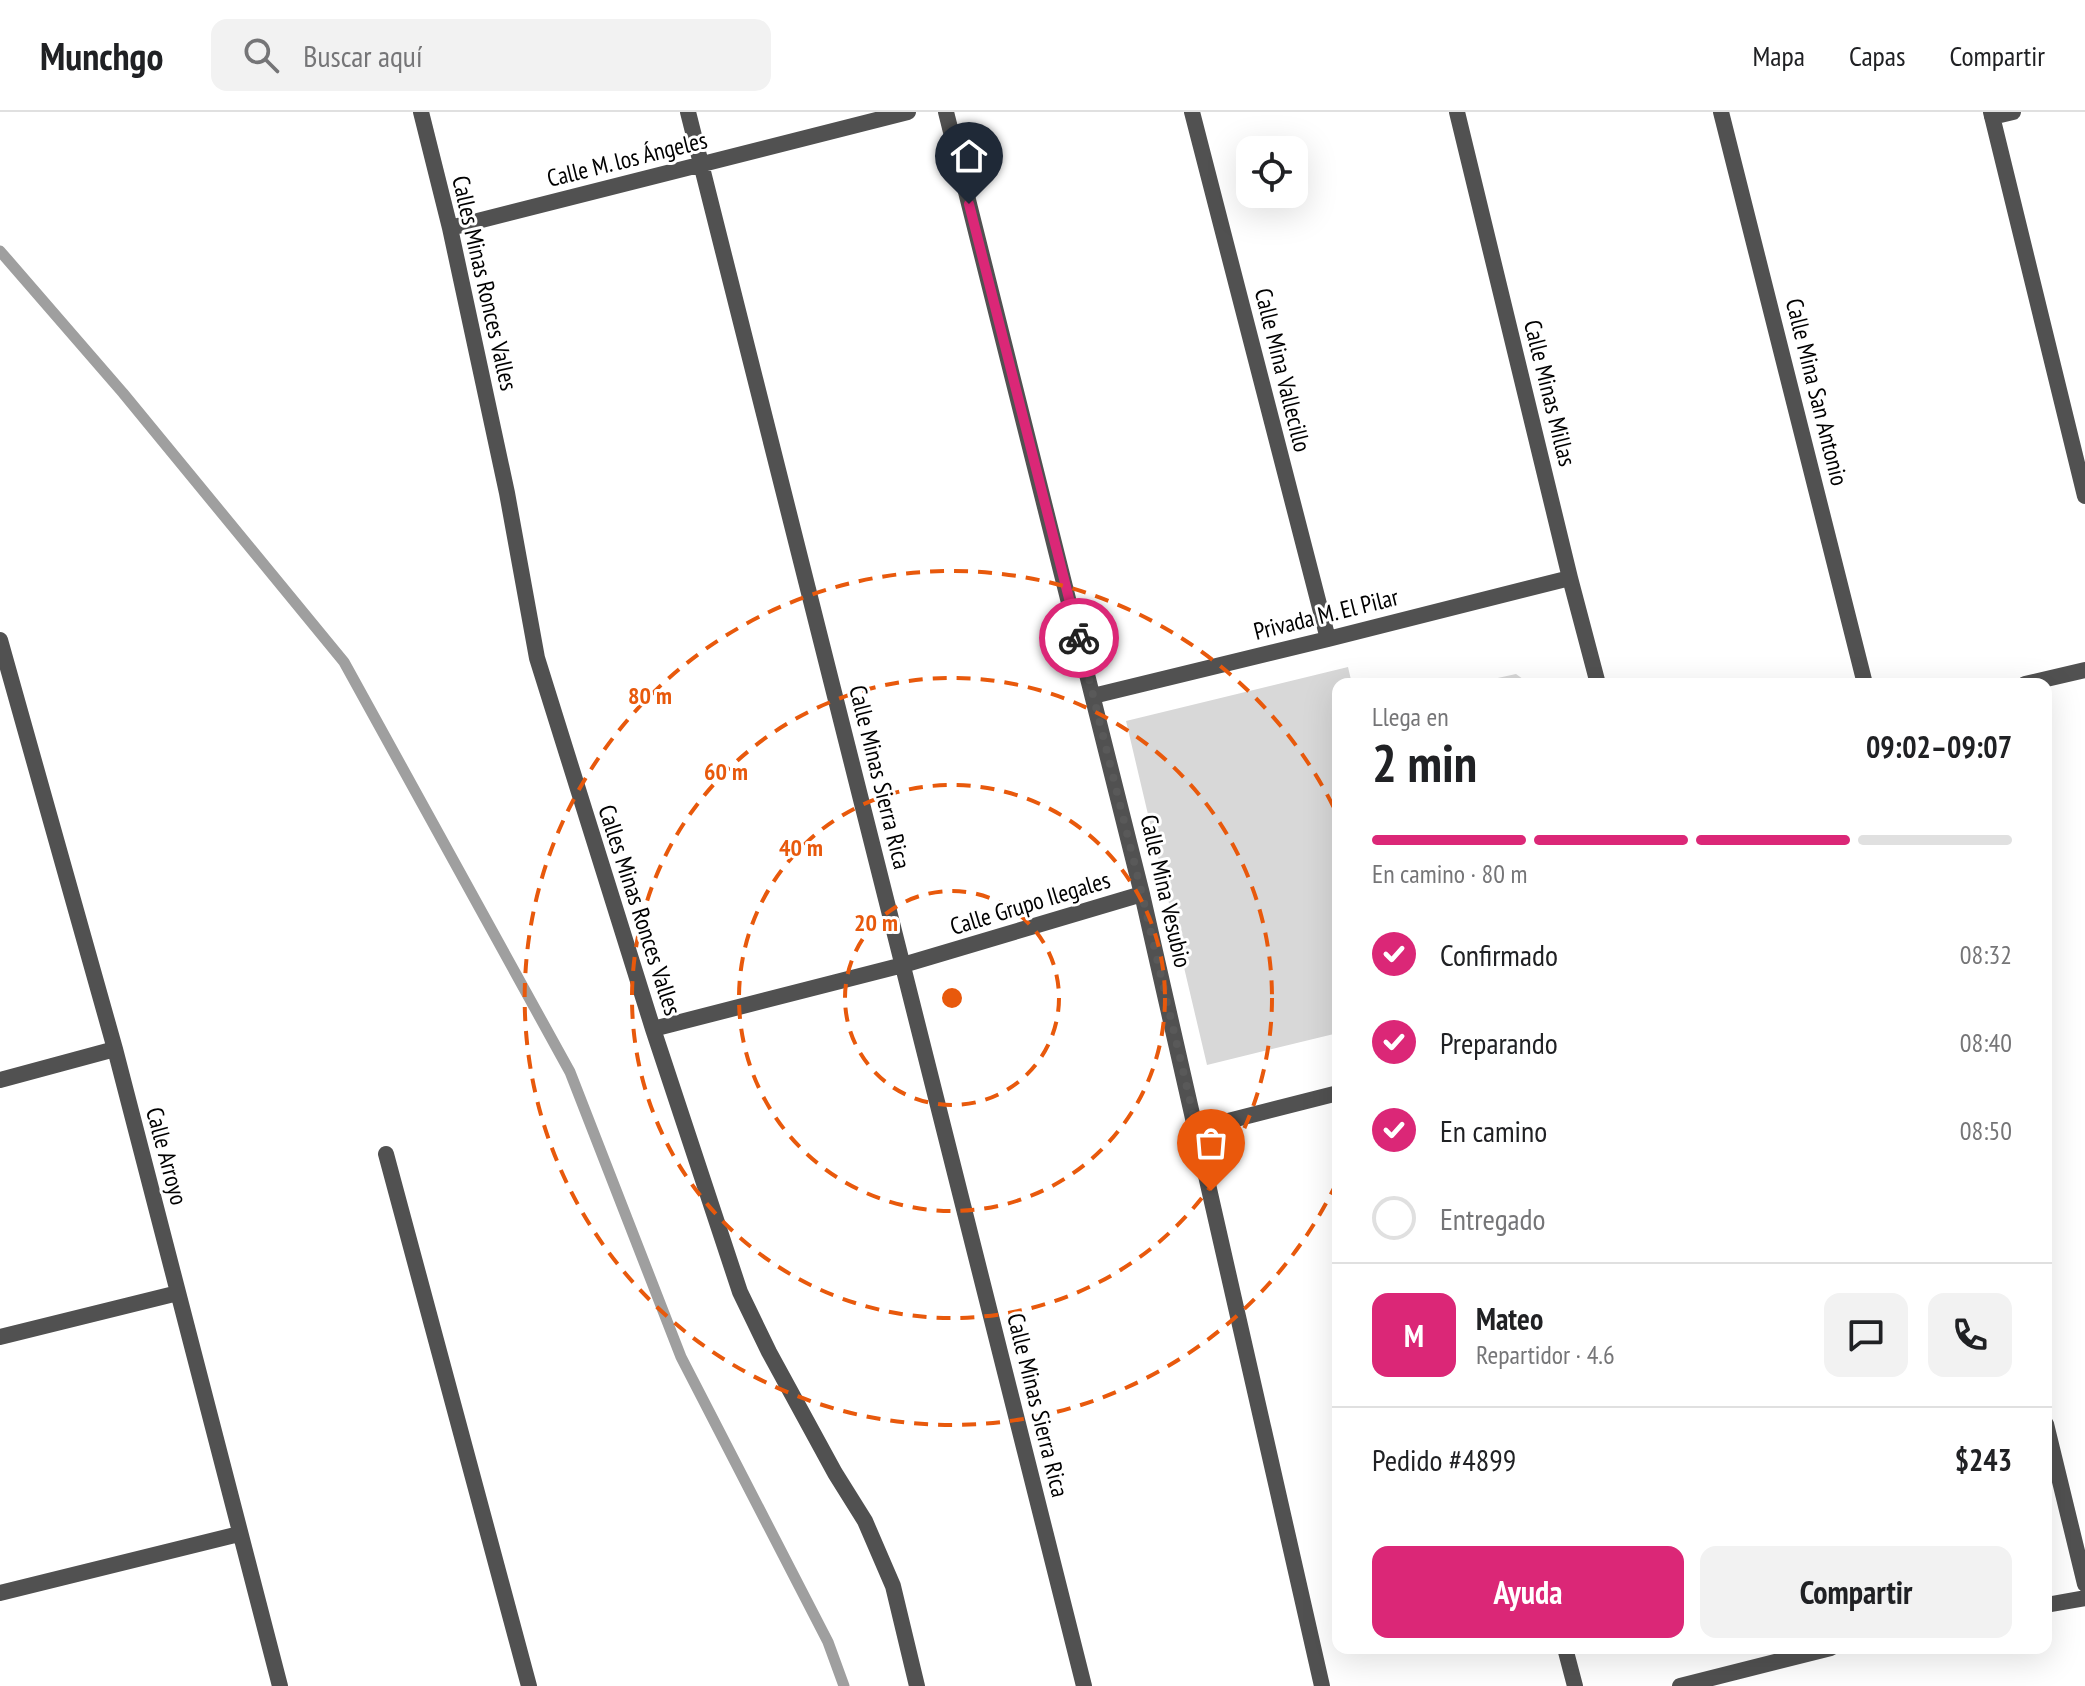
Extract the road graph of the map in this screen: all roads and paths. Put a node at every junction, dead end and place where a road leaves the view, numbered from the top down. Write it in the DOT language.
graph roads {
  1 [pos="421,112"];
  2 [pos="688,112"];
  3 [pos="908,112"];
  4 [pos="946,112"];
  5 [pos="1192,112"];
  6 [pos="1457,112"];
  7 [pos="1721,112"];
  8 [pos="2013,112"];
  9 [pos="1992,115"];
  10 [pos="701,165"];
  11 [pos="450,228"];
  12 [pos="2085,496"];
  13 [pos="1570,578"];
  14 [pos="1328,639"];
  15 [pos="0,640"];
  16 [pos="2085,670"];
  17 [pos="1596,678"];
  18 [pos="1863,678"];
  19 [pos="2051,678"];
  20 [pos="1093,696"];
  21 [pos="1142,894"];
  22 [pos="903,965"];
  23 [pos="653,1029"];
  24 [pos="115,1049"];
  25 [pos="0,1080"];
  26 [pos="1332,1095"];
  27 [pos="1197,1129"];
  28 [pos="386,1154"];
  29 [pos="178,1293"];
  30 [pos="0,1337"];
  31 [pos="2052,1449"];
  32 [pos="239,1534"];
  33 [pos="2085,1584"];
  34 [pos="0,1593"];
  35 [pos="2085,1598"];
  36 [pos="2052,1604"];
  37 [pos="1567,1654"];
  38 [pos="1806,1654"];
  39 [pos="280,1686"];
  40 [pos="529,1686"];
  41 [pos="917,1686"];
  42 [pos="1084,1686"];
  43 [pos="1322,1686"];
  44 [pos="1575,1686"];
  45 [pos="1680,1686"];
  1 -- 11 [label="street, Calles Minas Ronces Valles"];
  2 -- 10 [label="street, Calle Minas Sierra Rica"];
  3 -- 10 [label="street, Calle M. los Ángeles"];
  4 -- 20 [label="street, Calle Mina Vesubio"];
  5 -- 14 [label="street, Calle Mina Vallecillo"];
  6 -- 13 [label="street, Calle Minas Millas"];
  7 -- 18 [label="street, Calle Mina San Antonio"];
  8 -- 9 [label="street"];
  9 -- 12 [label="street"];
  10 -- 11 [label="street, Calle M. los Ángeles"];
  10 -- 22 [label="street, Calle Minas Sierra Rica"];
  11 -- 23 [label="street, Calles Minas Ronces Valles"];
  13 -- 14 [label="street, Privada M. El Pilar"];
  13 -- 17 [label="street, Calle Minas Millas"];
  14 -- 20 [label="street, Privada M. El Pilar"];
  15 -- 24 [label="street, Calle Arroyo"];
  16 -- 19 [label="street"];
  20 -- 21 [label="street, Calle Mina Vesubio"];
  21 -- 22 [label="street, Calle Grupo Ilegales"];
  21 -- 27 [label="street, Calle Mina Vesubio"];
  22 -- 23 [label="street, Calle Grupo Ilegales"];
  22 -- 42 [label="street, Calle Minas Sierra Rica"];
  23 -- 41 [label="street, Calles Minas Ronces Valles"];
  24 -- 25 [label="street"];
  24 -- 29 [label="street, Calle Arroyo"];
  26 -- 27 [label="street"];
  27 -- 43 [label="street, Calle Mina Vesubio"];
  28 -- 40 [label="street"];
  29 -- 30 [label="street"];
  29 -- 32 [label="street, Calle Arroyo"];
  31 -- 33 [label="street"];
  32 -- 34 [label="street"];
  32 -- 39 [label="street, Calle Arroyo"];
  35 -- 36 [label="street"];
  37 -- 44 [label="street"];
  38 -- 45 [label="street"];
}
